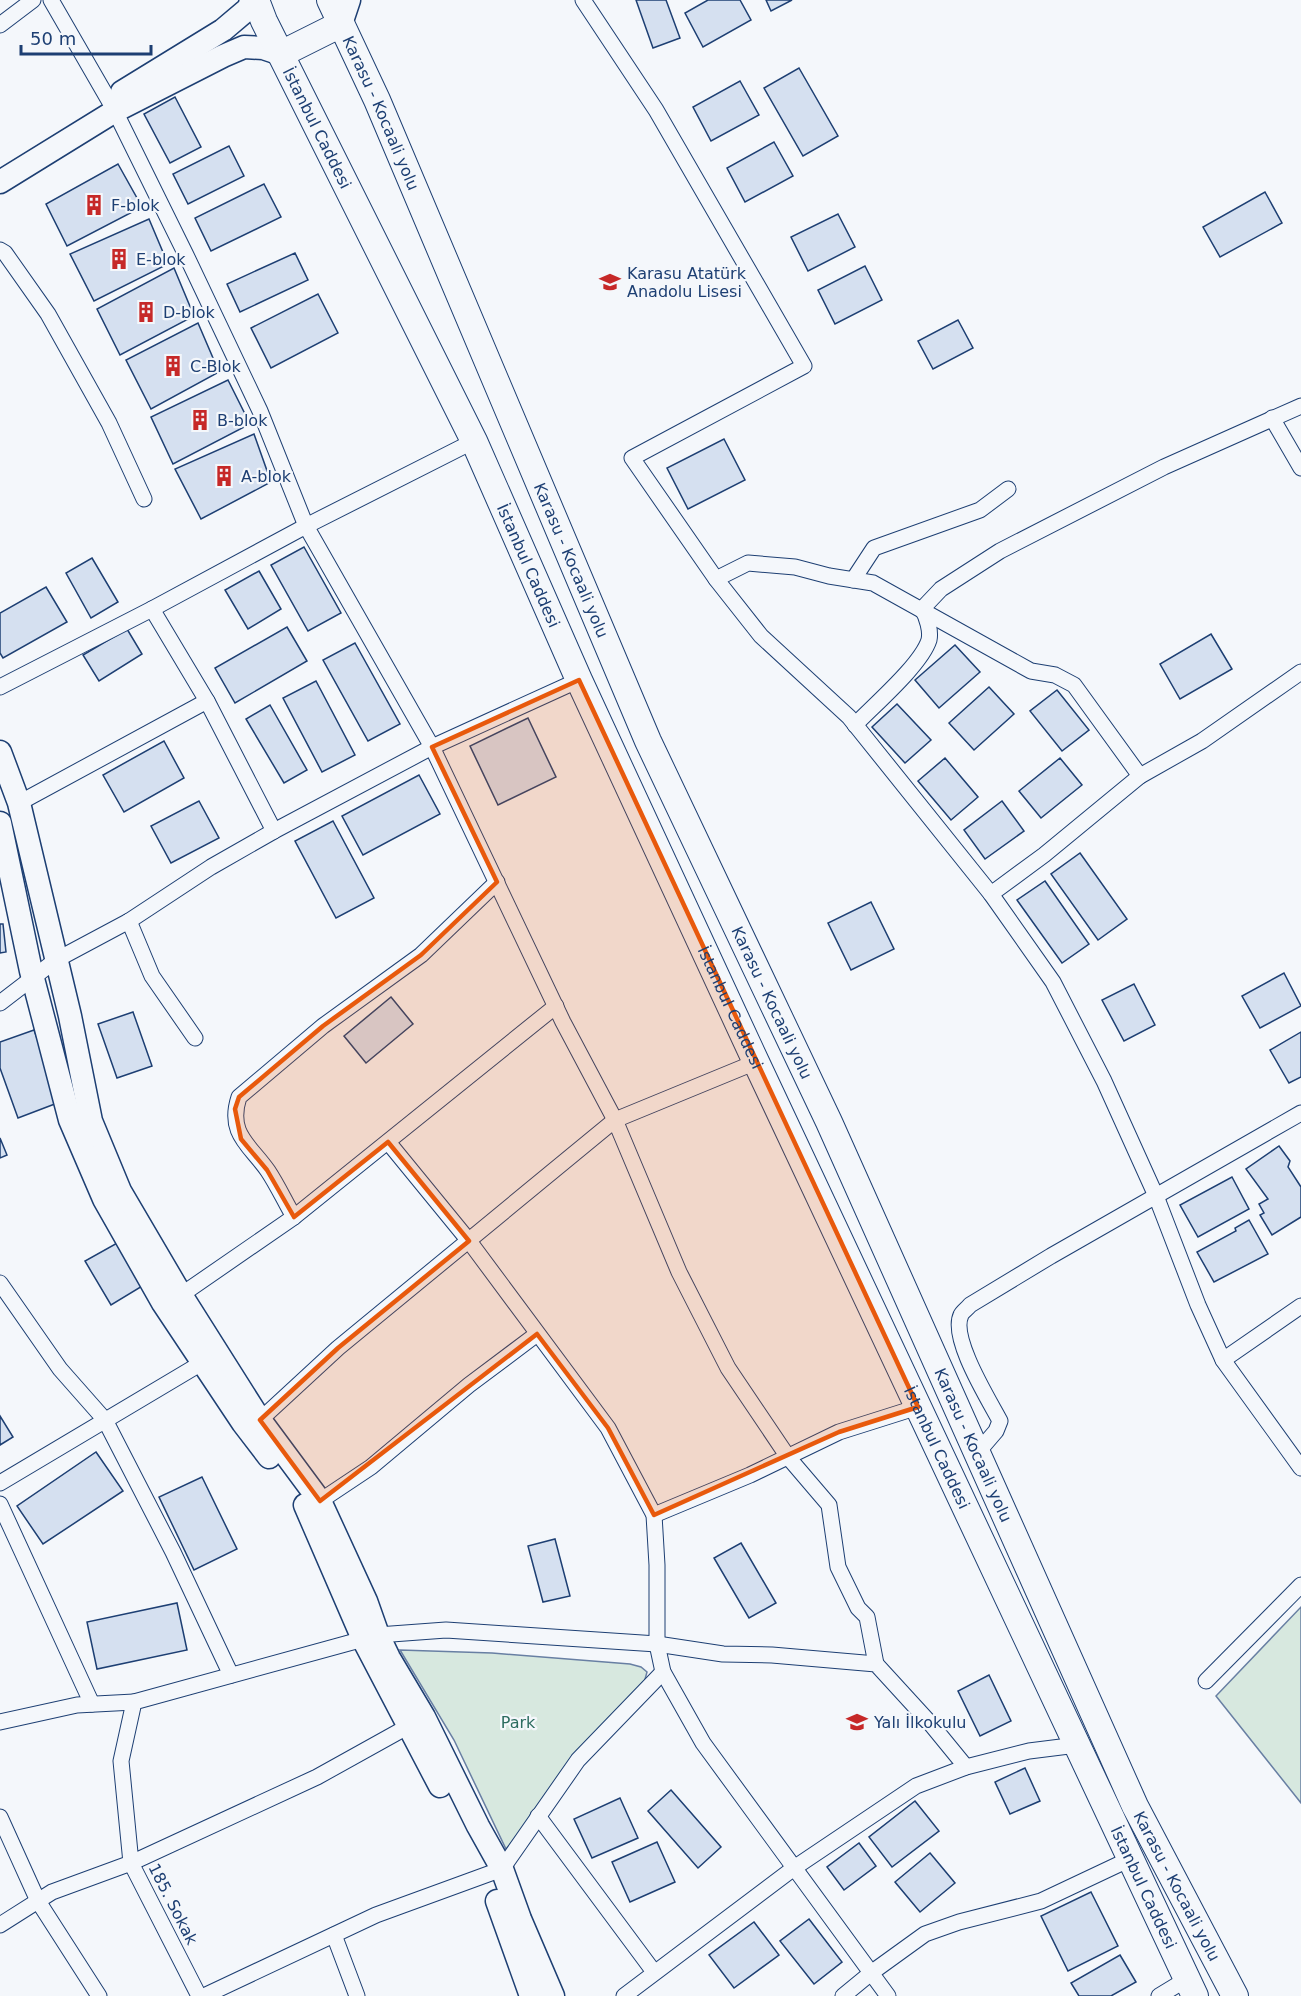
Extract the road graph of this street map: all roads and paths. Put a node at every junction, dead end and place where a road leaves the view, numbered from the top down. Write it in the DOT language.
graph roads {
  1 [pos="33,0"];
  2 [pos="51,0"];
  3 [pos="330,0"];
  4 [pos="349,0"];
  5 [pos="583,0"];
  6 [pos="257,7"];
  7 [pos="341,24"];
  8 [pos="0,25"];
  9 [pos="281,54"];
  10 [pos="112,106"];
  11 [pos="0,169"];
  12 [pos="0,183"];
  13 [pos="0,249"];
  14 [pos="1301,406"];
  15 [pos="1272,418"];
  16 [pos="474,441"];
  17 [pos="1301,468"];
  18 [pos="1008,489"];
  19 [pos="144,499"];
  20 [pos="306,526"];
  21 [pos="716,579"];
  22 [pos="853,580"];
  23 [pos="152,609"];
  24 [pos="922,609"];
  25 [pos="1301,672"];
  26 [pos="579,680"];
  27 [pos="0,687"];
  28 [pos="207,702"];
  29 [pos="855,724"];
  30 [pos="432,747"];
  31 [pos="0,752"];
  32 [pos="1140,776"];
  33 [pos="19,803"];
  34 [pos="0,824"];
  35 [pos="274,831"];
  36 [pos="30,852"];
  37 [pos="4,855"];
  38 [pos="497,882"];
  39 [pos="991,894"];
  40 [pos="129,921"];
  41 [pos="56,960"];
  42 [pos="33,978"];
  43 [pos="0,1003"];
  44 [pos="556,1006"];
  45 [pos="195,1038"];
  46 [pos="756,1062"];
  47 [pos="1301,1113"];
  48 [pos="615,1120"];
  49 [pos="388,1142"];
  50 [pos="1156,1196"];
  51 [pos="294,1217"];
  52 [pos="469,1241"];
  53 [pos="0,1282"];
  54 [pos="181,1296"];
  55 [pos="1301,1306"];
  56 [pos="537,1334"];
  57 [pos="210,1358"];
  58 [pos="1223,1359"];
  59 [pos="918,1407"];
  60 [pos="105,1420"];
  61 [pos="260,1420"];
  62 [pos="978,1452"];
  63 [pos="788,1458"];
  64 [pos="1301,1468"];
  65 [pos="0,1483"];
  66 [pos="320,1501"];
  67 [pos="0,1504"];
  68 [pos="654,1515"];
  69 [pos="1301,1585"];
  70 [pos="370,1637"];
  71 [pos="657,1644"];
  72 [pos="876,1664"];
  73 [pos="663,1672"];
  74 [pos="231,1676"];
  75 [pos="1206,1682"];
  76 [pos="134,1702"];
  77 [pos="92,1704"];
  78 [pos="0,1722"];
  79 [pos="416,1722"];
  80 [pos="1077,1745"];
  81 [pos="966,1767"];
  82 [pos="538,1816"];
  83 [pos="0,1817"];
  84 [pos="1130,1859"];
  85 [pos="131,1863"];
  86 [pos="794,1868"];
  87 [pos="494,1871"];
  88 [pos="38,1901"];
  89 [pos="0,1925"];
  90 [pos="334,1935"];
  91 [pos="654,1972"];
  92 [pos="871,1973"];
  93 [pos="1191,1988"];
  94 [pos="99,1996"];
  95 [pos="198,1996"];
  96 [pos="204,1996"];
  97 [pos="357,1996"];
  98 [pos="531,1996"];
  99 [pos="553,1996"];
  100 [pos="624,1996"];
  101 [pos="843,1996"];
  102 [pos="888,1996"];
  103 [pos="1159,1996"];
  104 [pos="1234,1996"];
  1 -- 8 [label="street"];
  2 -- 10 [label="street"];
  3 -- 7 [label="highway, Karasu - Kocaali yolu"];
  4 -- 7 [label="main road"];
  5 -- 21 [label="street"];
  6 -- 9 [label="highway, İstanbul Caddesi"];
  6 -- 10 [label="main road"];
  7 -- 9 [label="highway"];
  7 -- 62 [label="highway, Karasu - Kocaali yolu"];
  9 -- 10 [label="main road"];
  9 -- 16 [label="highway, İstanbul Caddesi"];
  10 -- 11 [label="main road"];
  10 -- 12 [label="main road"];
  10 -- 20 [label="street"];
  13 -- 19 [label="street"];
  14 -- 15 [label="street"];
  15 -- 17 [label="street"];
  15 -- 24 [label="street"];
  16 -- 20 [label="street"];
  16 -- 26 [label="highway, İstanbul Caddesi"];
  18 -- 22 [label="street"];
  20 -- 23 [label="street"];
  20 -- 30 [label="street"];
  21 -- 22 [label="street"];
  21 -- 29 [label="street"];
  22 -- 24 [label="street"];
  23 -- 27 [label="street"];
  23 -- 28 [label="street"];
  24 -- 29 [label="street"];
  24 -- 32 [label="street"];
  25 -- 32 [label="street"];
  26 -- 30 [label="street"];
  26 -- 46 [label="highway, İstanbul Caddesi"];
  28 -- 33 [label="street"];
  28 -- 35 [label="street"];
  29 -- 39 [label="street"];
  30 -- 35 [label="street"];
  30 -- 38 [label="street"];
  31 -- 33 [label="main road"];
  32 -- 39 [label="street"];
  33 -- 36 [label="main road"];
  34 -- 37 [label="main road"];
  35 -- 40 [label="street"];
  36 -- 37 [label="street"];
  36 -- 41 [label="main road"];
  37 -- 42 [label="main road"];
  38 -- 44 [label="street"];
  38 -- 51 [label="street"];
  39 -- 50 [label="street"];
  40 -- 41 [label="street"];
  40 -- 45 [label="street"];
  41 -- 42 [label="street"];
  41 -- 54 [label="main road"];
  42 -- 43 [label="street"];
  42 -- 57 [label="main road"];
  44 -- 48 [label="street"];
  44 -- 49 [label="street"];
  46 -- 48 [label="street"];
  46 -- 59 [label="highway, İstanbul Caddesi"];
  47 -- 50 [label="street"];
  48 -- 52 [label="street"];
  48 -- 63 [label="street"];
  49 -- 51 [label="street"];
  49 -- 52 [label="street"];
  50 -- 58 [label="street"];
  50 -- 62 [label="street"];
  51 -- 54 [label="street"];
  52 -- 56 [label="street"];
  52 -- 61 [label="street"];
  53 -- 60 [label="street"];
  54 -- 57 [label="main road"];
  55 -- 58 [label="street"];
  56 -- 66 [label="street"];
  56 -- 68 [label="street"];
  57 -- 60 [label="street"];
  57 -- 61 [label="main road"];
  57 -- 70 [label="main road"];
  58 -- 64 [label="street"];
  59 -- 63 [label="street"];
  59 -- 80 [label="highway, İstanbul Caddesi"];
  60 -- 65 [label="street"];
  60 -- 74 [label="street"];
  61 -- 66 [label="main road"];
  62 -- 104 [label="highway, Karasu - Kocaali yolu"];
  63 -- 68 [label="street"];
  63 -- 72 [label="street"];
  66 -- 70 [label="main road"];
  67 -- 77 [label="street"];
  68 -- 71 [label="street"];
  69 -- 75 [label="street"];
  70 -- 71 [label="street"];
  70 -- 74 [label="street"];
  70 -- 79 [label="main road"];
  71 -- 72 [label="street"];
  71 -- 73 [label="street"];
  72 -- 81 [label="street"];
  73 -- 82 [label="street"];
  73 -- 86 [label="street"];
  74 -- 76 [label="street"];
  76 -- 77 [label="street"];
  76 -- 85 [label="street"];
  77 -- 78 [label="street"];
  79 -- 85 [label="street"];
  79 -- 87 [label="main road"];
  80 -- 81 [label="street"];
  80 -- 84 [label="highway, İstanbul Caddesi"];
  81 -- 86 [label="street"];
  82 -- 87 [label="street"];
  82 -- 91 [label="street"];
  83 -- 88 [label="street"];
  84 -- 92 [label="street"];
  84 -- 93 [label="highway, İstanbul Caddesi"];
  85 -- 88 [label="street, 185. Sokak"];
  85 -- 95 [label="street, 185. Sokak"];
  86 -- 91 [label="street"];
  86 -- 92 [label="street"];
  87 -- 90 [label="street"];
  87 -- 98 [label="main road"];
  87 -- 99 [label="main road"];
  88 -- 89 [label="street, 185. Sokak"];
  88 -- 94 [label="street"];
  90 -- 96 [label="street"];
  90 -- 97 [label="street"];
  91 -- 100 [label="street"];
  92 -- 101 [label="street"];
  92 -- 102 [label="street"];
  93 -- 103 [label="street"];
}
